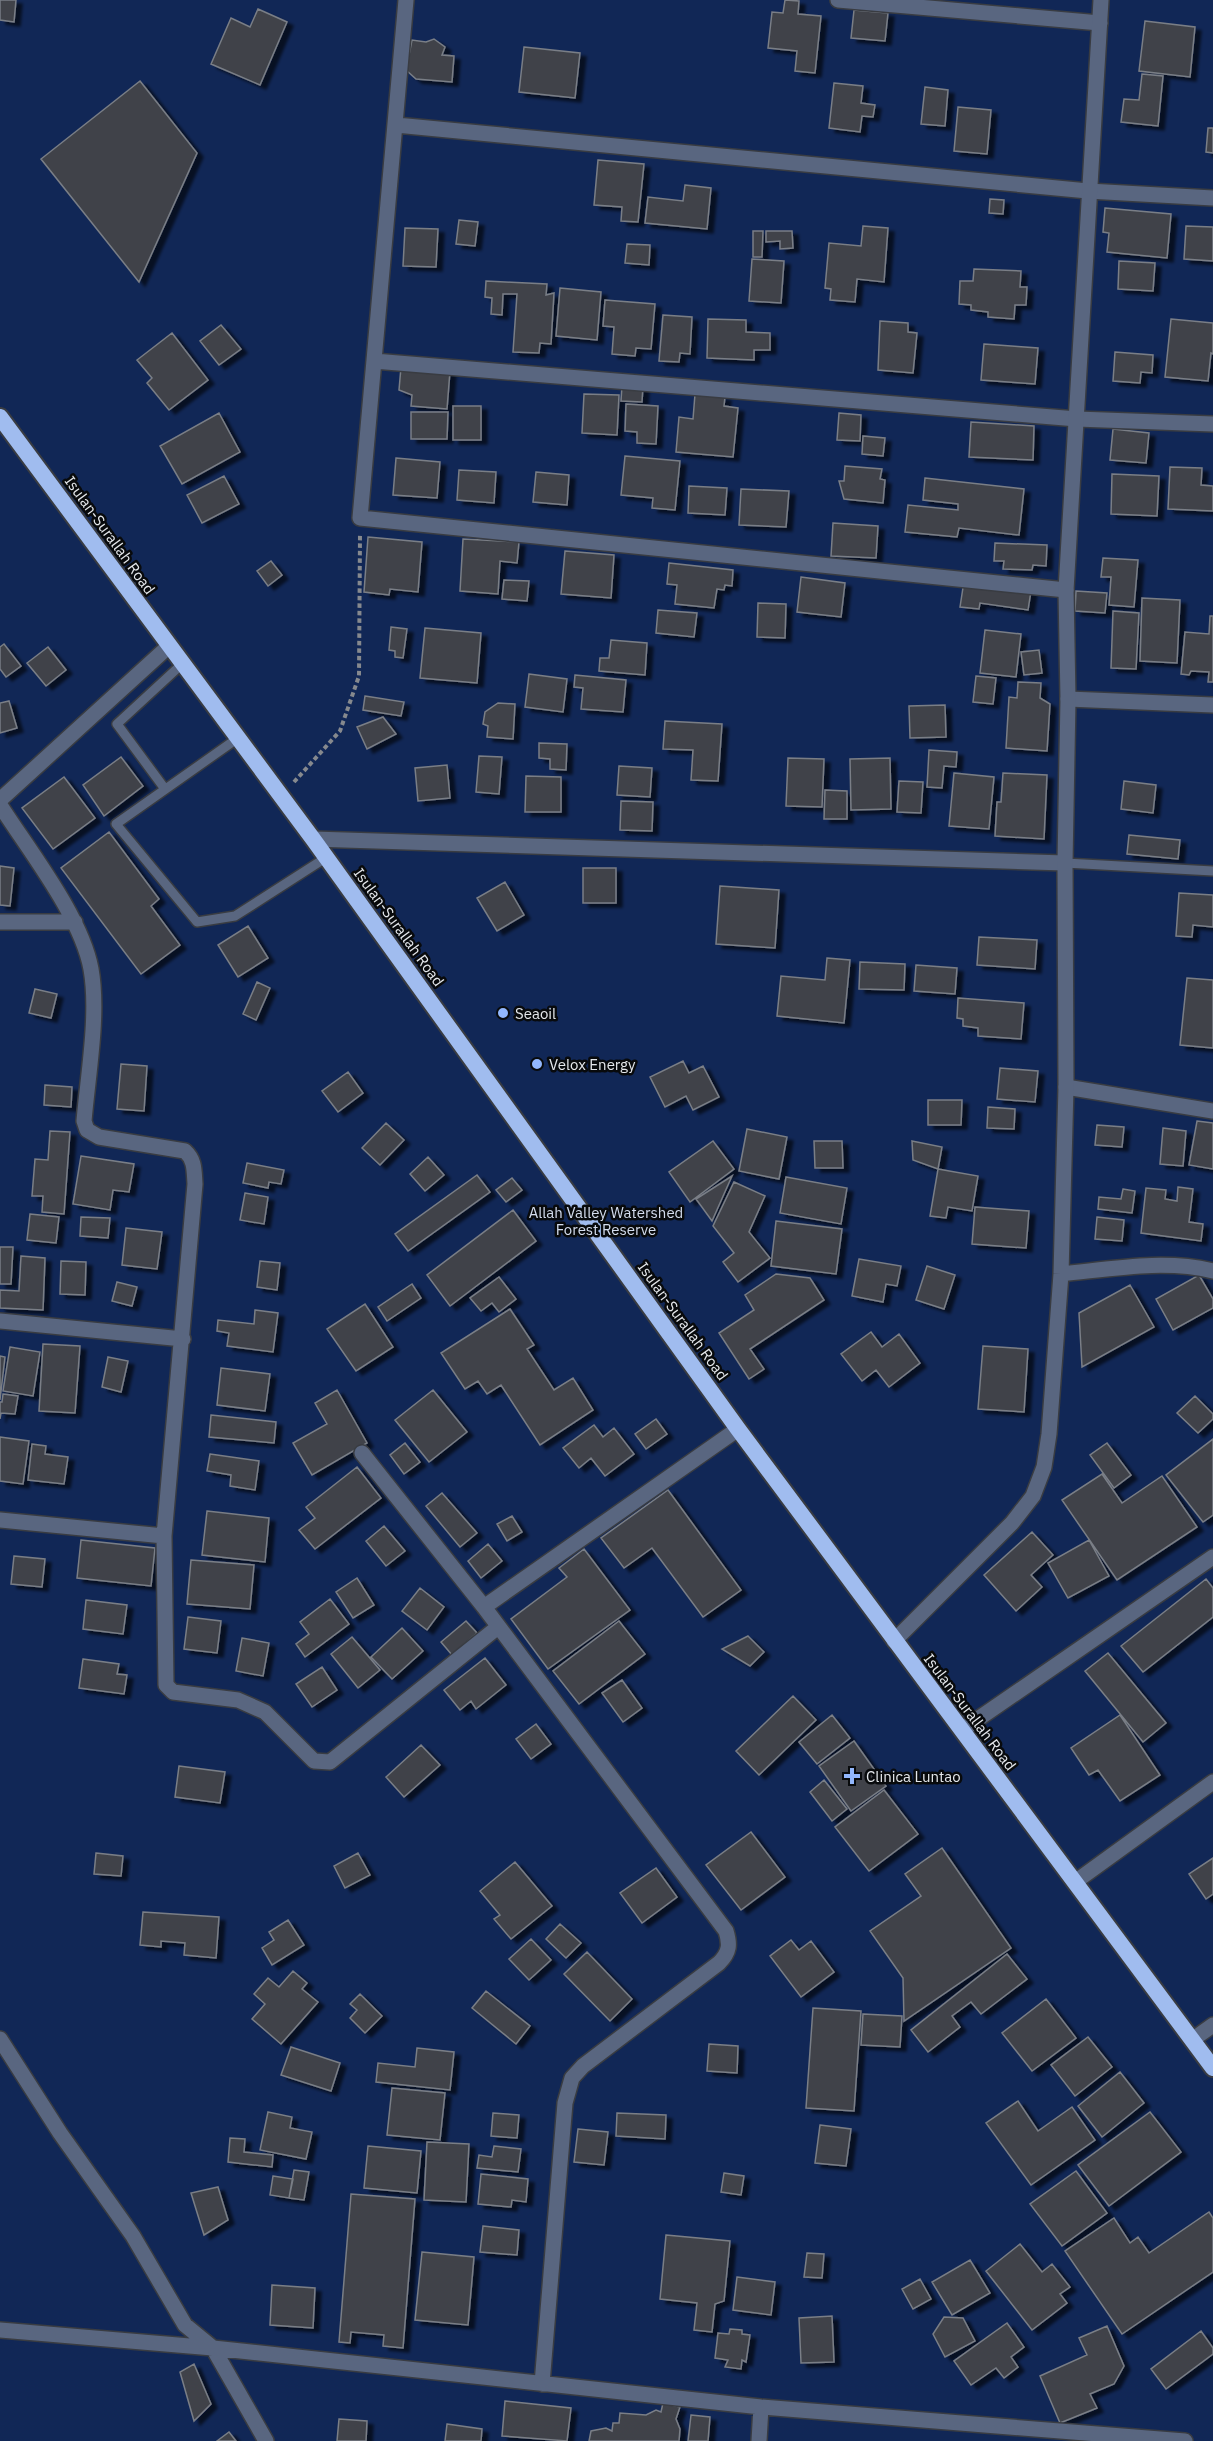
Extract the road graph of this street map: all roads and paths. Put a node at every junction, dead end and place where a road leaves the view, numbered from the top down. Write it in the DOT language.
graph roads {
  1 [pos="406,0"];
  2 [pos="838,0"];
  3 [pos="1101,0"];
  4 [pos="1100,23"];
  5 [pos="396,125"];
  6 [pos="1088,191"];
  7 [pos="1213,198"];
  8 [pos="374,361"];
  9 [pos="0,417"];
  10 [pos="1077,419"];
  11 [pos="1213,424"];
  12 [pos="360,518"];
  13 [pos="1066,590"];
  14 [pos="169,646"];
  15 [pos="182,663"];
  16 [pos="1068,699"];
  17 [pos="1213,705"];
  18 [pos="238,738"];
  19 [pos="165,789"];
  20 [pos="282,796"];
  21 [pos="0,800"];
  22 [pos="0,806"];
  23 [pos="313,839"];
  24 [pos="327,857"];
  25 [pos="1065,863"];
  26 [pos="1213,871"];
  27 [pos="0,922"];
  28 [pos="75,922"];
  29 [pos="1066,1087"];
  30 [pos="1213,1111"];
  31 [pos="1213,1271"];
  32 [pos="1061,1274"];
  33 [pos="0,1321"];
  34 [pos="183,1339"];
  35 [pos="738,1429"];
  36 [pos="362,1453"];
  37 [pos="0,1520"];
  38 [pos="164,1536"];
  39 [pos="1213,1557"];
  40 [pos="484,1607"];
  41 [pos="498,1627"];
  42 [pos="894,1641"];
  43 [pos="962,1730"];
  44 [pos="1213,1782"];
  45 [pos="1075,1882"];
  46 [pos="1213,2025"];
  47 [pos="0,2039"];
  48 [pos="1192,2040"];
  49 [pos="1213,2068"];
  50 [pos="0,2330"];
  51 [pos="213,2348"];
  52 [pos="542,2384"];
  53 [pos="761,2407"];
  54 [pos="266,2441"];
  55 [pos="759,2441"];
  56 [pos="1185,2441"];
  1 -- 5 [label="street"];
  2 -- 4 [label="street"];
  3 -- 4 [label="street"];
  4 -- 6 [label="street"];
  5 -- 6 [label="street"];
  5 -- 8 [label="street"];
  6 -- 7 [label="street"];
  6 -- 10 [label="street"];
  8 -- 10 [label="street"];
  8 -- 12 [label="street"];
  9 -- 14 [label="highway, Isulan-Surallah Road"];
  10 -- 11 [label="street"];
  10 -- 13 [label="street"];
  12 -- 13 [label="street"];
  12 -- 20 [label="path"];
  13 -- 16 [label="street"];
  14 -- 15 [label="highway, Isulan-Surallah Road"];
  14 -- 21 [label="street"];
  15 -- 18 [label="highway, Isulan-Surallah Road"];
  15 -- 19 [label="lane"];
  16 -- 17 [label="street"];
  16 -- 25 [label="street"];
  18 -- 19 [label="lane"];
  18 -- 20 [label="highway, Isulan-Surallah Road"];
  19 -- 24 [label="lane"];
  20 -- 23 [label="highway, Isulan-Surallah Road"];
  22 -- 28 [label="street"];
  23 -- 24 [label="highway, Isulan-Surallah Road"];
  23 -- 25 [label="street"];
  24 -- 35 [label="highway, Isulan-Surallah Road"];
  25 -- 26 [label="lane"];
  25 -- 29 [label="street"];
  27 -- 28 [label="street"];
  28 -- 34 [label="street"];
  29 -- 30 [label="street"];
  29 -- 32 [label="street"];
  31 -- 32 [label="street"];
  32 -- 42 [label="street"];
  33 -- 34 [label="street"];
  34 -- 38 [label="street"];
  35 -- 40 [label="street"];
  35 -- 42 [label="highway, Isulan-Surallah Road"];
  36 -- 40 [label="street"];
  37 -- 38 [label="street"];
  38 -- 41 [label="street"];
  39 -- 43 [label="street"];
  40 -- 41 [label="street"];
  41 -- 52 [label="street"];
  42 -- 43 [label="highway, Isulan-Surallah Road"];
  43 -- 45 [label="highway, Isulan-Surallah Road"];
  44 -- 45 [label="street"];
  45 -- 48 [label="highway, Isulan-Surallah Road"];
  46 -- 48 [label="street"];
  47 -- 51 [label="street"];
  48 -- 49 [label="highway, Isulan-Surallah Road"];
  50 -- 51 [label="street"];
  51 -- 52 [label="street"];
  51 -- 54 [label="street"];
  52 -- 53 [label="street"];
  53 -- 55 [label="street"];
  53 -- 56 [label="street"];
}
